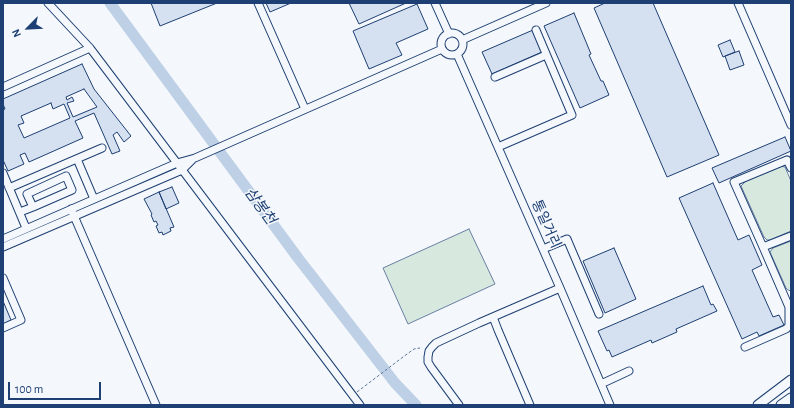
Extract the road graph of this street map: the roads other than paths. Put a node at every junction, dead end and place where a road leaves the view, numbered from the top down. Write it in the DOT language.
graph roads {
  1 [pos="48,3"];
  2 [pos="258,3"];
  3 [pos="435,3"];
  4 [pos="546,3"];
  5 [pos="738,3"];
  6 [pos="536,30"];
  7 [pos="449,34"];
  8 [pos="462,40"];
  9 [pos="90,48"];
  10 [pos="442,49"];
  11 [pos="457,54"];
  12 [pos="546,55"];
  13 [pos="495,77"];
  14 [pos="3,87"];
  15 [pos="305,109"];
  16 [pos="791,125"];
  17 [pos="498,147"];
  18 [pos="102,148"];
  19 [pos="195,158"];
  20 [pos="77,159"];
  21 [pos="177,163"];
  22 [pos="791,168"];
  23 [pos="182,170"];
  24 [pos="3,173"];
  25 [pos="9,188"];
  26 [pos="94,199"];
  27 [pos="33,207"];
  28 [pos="71,209"];
  29 [pos="20,212"];
  30 [pos="74,216"];
  31 [pos="26,228"];
  32 [pos="791,236"];
  33 [pos="3,239"];
  34 [pos="3,247"];
  35 [pos="763,247"];
  36 [pos="543,249"];
  37 [pos="3,278"];
  38 [pos="560,288"];
  39 [pos="790,306"];
  40 [pos="599,314"];
  41 [pos="493,317"];
  42 [pos="3,328"];
  43 [pos="745,347"];
  44 [pos="629,371"];
  45 [pos="791,380"];
  46 [pos="601,384"];
  47 [pos="791,398"];
  48 [pos="358,404"];
  49 [pos="156,405"];
  50 [pos="459,405"];
  51 [pos="530,405"];
  52 [pos="610,405"];
  53 [pos="758,405"];
  54 [pos="781,405"];
  1 -- 9 [label="street"];
  2 -- 15 [label="street"];
  3 -- 7 [label="street"];
  4 -- 8 [label="street"];
  5 -- 16 [label="street"];
  6 -- 12 [label="street"];
  7 -- 8 [label="street"];
  7 -- 10 [label="street"];
  8 -- 11 [label="street"];
  9 -- 14 [label="street"];
  9 -- 21 [label="street"];
  10 -- 11 [label="street"];
  10 -- 15 [label="street"];
  11 -- 17 [label="street, 통일거리"];
  12 -- 13 [label="street"];
  12 -- 17 [label="street"];
  15 -- 19 [label="street"];
  17 -- 36 [label="street, 통일거리"];
  18 -- 20 [label="street"];
  19 -- 21 [label="street"];
  19 -- 23 [label="street"];
  20 -- 25 [label="street"];
  20 -- 26 [label="street"];
  21 -- 23 [label="street"];
  21 -- 26 [label="street"];
  22 -- 35 [label="street"];
  23 -- 30 [label="street"];
  23 -- 48 [label="street"];
  24 -- 25 [label="street"];
  25 -- 29 [label="street"];
  26 -- 28 [label="street"];
  27 -- 27 [label="street"];
  27 -- 29 [label="street"];
  28 -- 30 [label="street"];
  28 -- 31 [label="street"];
  29 -- 31 [label="street"];
  30 -- 34 [label="street"];
  30 -- 49 [label="street"];
  31 -- 33 [label="street"];
  32 -- 35 [label="street"];
  35 -- 39 [label="street"];
  36 -- 38 [label="street, 통일거리"];
  36 -- 40 [label="street"];
  37 -- 42 [label="street"];
  38 -- 41 [label="street"];
  38 -- 46 [label="street, 통일거리"];
  39 -- 43 [label="street"];
  41 -- 50 [label="street"];
  41 -- 51 [label="street"];
  44 -- 46 [label="street"];
  45 -- 53 [label="main road"];
  46 -- 52 [label="street, 통일거리"];
  47 -- 54 [label="main road"];
}
